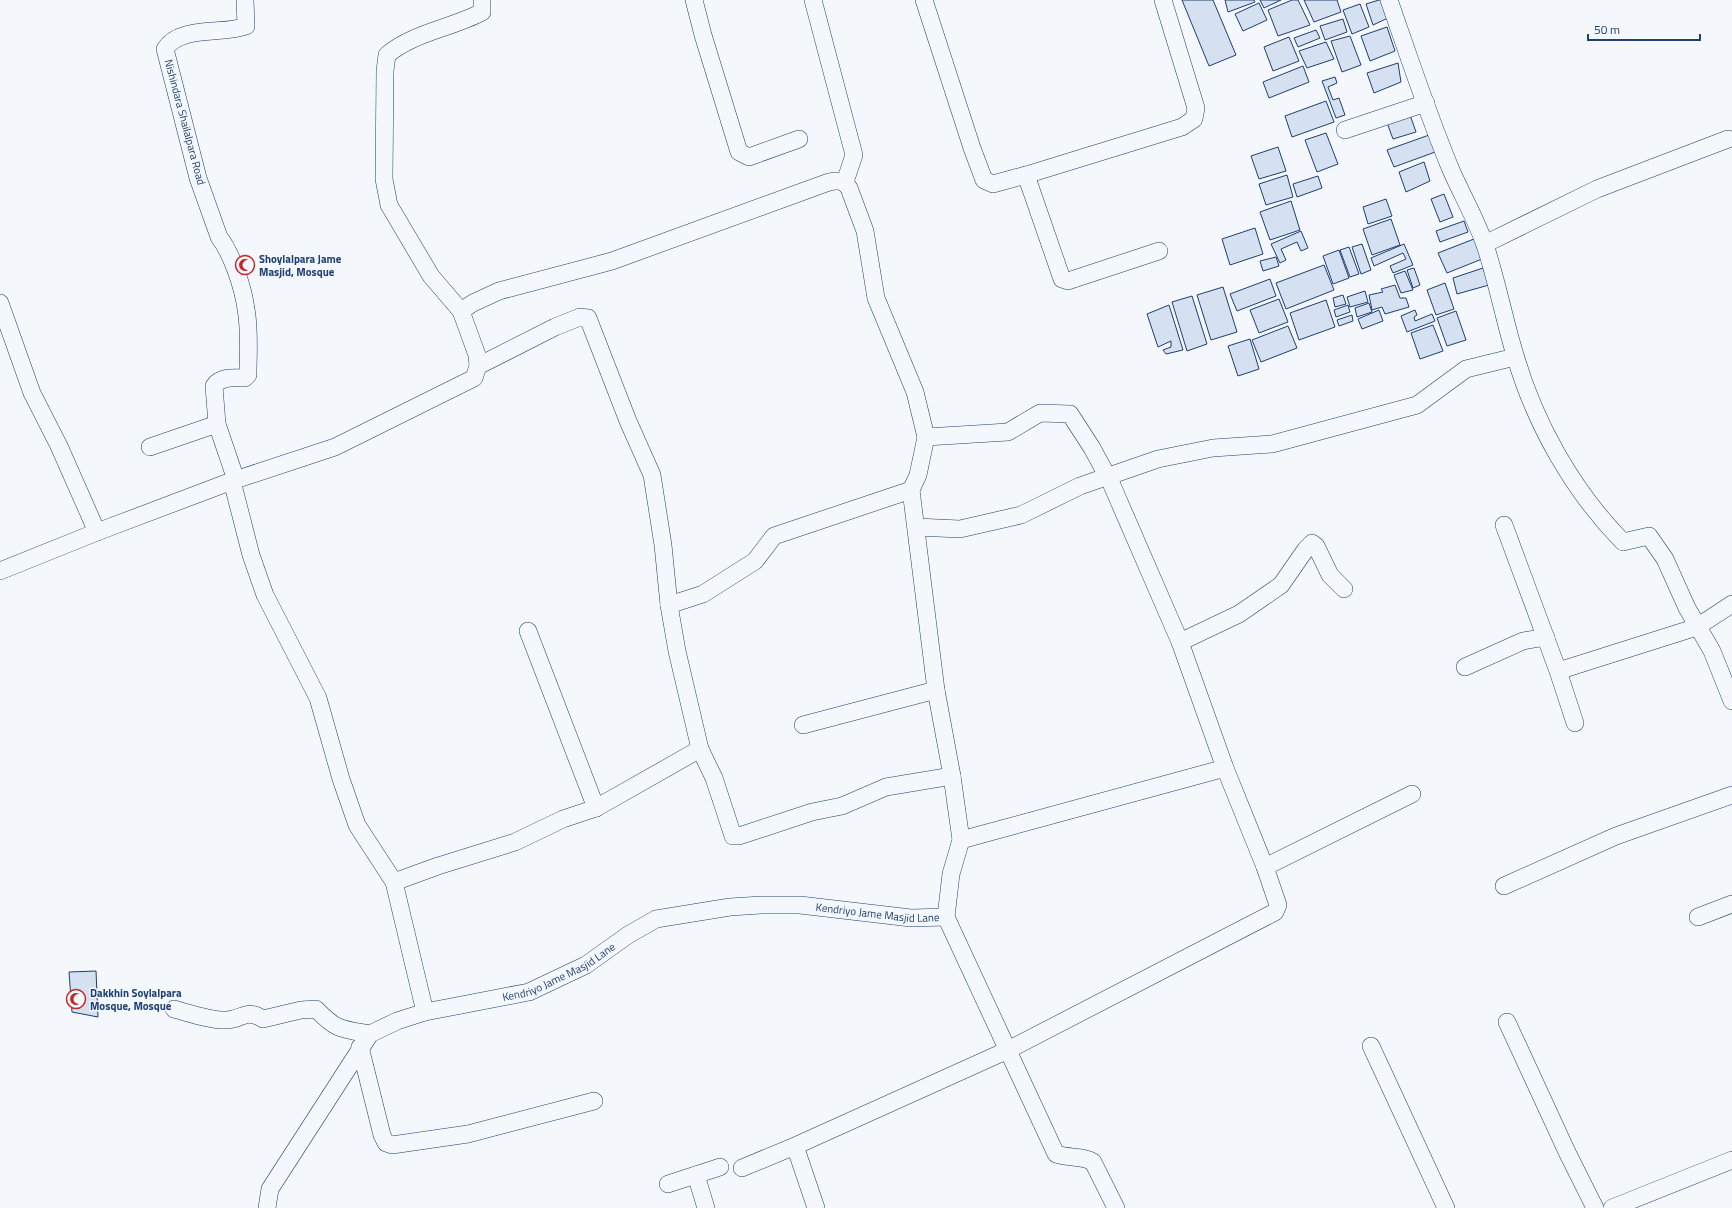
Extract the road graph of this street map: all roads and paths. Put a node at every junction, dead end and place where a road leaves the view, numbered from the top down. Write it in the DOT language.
graph roads {
  1 [pos="245,0"];
  2 [pos="482,0"];
  3 [pos="694,0"];
  4 [pos="813,0"];
  5 [pos="924,0"];
  6 [pos="1163,0"];
  7 [pos="1389,0"];
  8 [pos="1426,103"];
  9 [pos="1345,130"];
  10 [pos="799,139"];
  11 [pos="1731,142"];
  12 [pos="1026,175"];
  13 [pos="845,182"];
  14 [pos="1485,244"];
  15 [pos="1159,251"];
  16 [pos="0,303"];
  17 [pos="461,311"];
  18 [pos="1515,357"];
  19 [pos="478,366"];
  20 [pos="217,424"];
  21 [pos="926,437"];
  22 [pos="150,447"];
  23 [pos="1108,477"];
  24 [pos="234,480"];
  25 [pos="911,490"];
  26 [pos="1504,525"];
  27 [pos="916,528"];
  28 [pos="97,532"];
  29 [pos="0,571"];
  30 [pos="1344,589"];
  31 [pos="1732,604"];
  32 [pos="669,605"];
  33 [pos="1697,627"];
  34 [pos="528,632"];
  35 [pos="1546,637"];
  36 [pos="1180,642"];
  37 [pos="1465,667"];
  38 [pos="1558,671"];
  39 [pos="936,690"];
  40 [pos="1732,701"];
  41 [pos="1575,723"];
  42 [pos="803,725"];
  43 [pos="700,749"];
  44 [pos="1225,768"];
  45 [pos="952,776"];
  46 [pos="1412,794"];
  47 [pos="1732,795"];
  48 [pos="596,808"];
  49 [pos="961,840"];
  50 [pos="1265,867"];
  51 [pos="394,882"];
  52 [pos="1504,886"];
  53 [pos="1732,904"];
  54 [pos="1698,916"];
  55 [pos="946,917"];
  56 [pos="174,1009"];
  57 [pos="425,1012"];
  58 [pos="1507,1022"];
  59 [pos="365,1041"];
  60 [pos="1371,1046"];
  61 [pos="1008,1050"];
  62 [pos="594,1101"];
  63 [pos="795,1146"];
  64 [pos="1732,1160"];
  65 [pos="720,1167"];
  66 [pos="742,1168"];
  67 [pos="696,1175"];
  68 [pos="668,1184"];
  69 [pos="267,1208"];
  70 [pos="706,1208"];
  71 [pos="816,1208"];
  72 [pos="1116,1208"];
  73 [pos="1446,1208"];
  74 [pos="1595,1208"];
  75 [pos="1612,1208"];
  1 -- 20 [label="street, Nishindara Shailalpara Road"];
  2 -- 17 [label="street"];
  3 -- 10 [label="street"];
  4 -- 13 [label="street"];
  5 -- 12 [label="street"];
  6 -- 12 [label="street"];
  7 -- 8 [label="street"];
  8 -- 9 [label="street"];
  8 -- 14 [label="street"];
  11 -- 14 [label="street"];
  12 -- 15 [label="street"];
  13 -- 17 [label="street"];
  13 -- 21 [label="street"];
  14 -- 18 [label="street"];
  16 -- 28 [label="street"];
  17 -- 19 [label="street"];
  18 -- 23 [label="street"];
  18 -- 33 [label="street"];
  19 -- 24 [label="street"];
  19 -- 32 [label="street"];
  20 -- 22 [label="street"];
  20 -- 24 [label="street"];
  21 -- 23 [label="street"];
  21 -- 25 [label="street"];
  23 -- 27 [label="street"];
  23 -- 36 [label="street"];
  24 -- 28 [label="street"];
  24 -- 51 [label="street"];
  25 -- 27 [label="street"];
  25 -- 32 [label="street"];
  26 -- 35 [label="street"];
  27 -- 39 [label="street"];
  28 -- 29 [label="street"];
  30 -- 36 [label="street"];
  31 -- 33 [label="street"];
  32 -- 43 [label="street"];
  33 -- 38 [label="street"];
  33 -- 40 [label="street"];
  34 -- 48 [label="street"];
  35 -- 37 [label="street"];
  35 -- 38 [label="street"];
  36 -- 44 [label="street"];
  38 -- 41 [label="street"];
  39 -- 42 [label="street"];
  39 -- 45 [label="street"];
  43 -- 45 [label="street"];
  43 -- 48 [label="street"];
  44 -- 49 [label="street"];
  44 -- 50 [label="street"];
  45 -- 49 [label="street"];
  46 -- 50 [label="street"];
  47 -- 52 [label="street"];
  48 -- 51 [label="street"];
  49 -- 55 [label="street"];
  50 -- 61 [label="street"];
  51 -- 57 [label="street"];
  53 -- 54 [label="street"];
  55 -- 57 [label="street, Kendriyo Jame Masjid Lane"];
  55 -- 61 [label="street"];
  56 -- 59 [label="street"];
  57 -- 59 [label="street, Kendriyo Jame Masjid Lane"];
  58 -- 74 [label="street"];
  59 -- 62 [label="street"];
  59 -- 69 [label="street"];
  60 -- 73 [label="street"];
  61 -- 63 [label="street"];
  61 -- 72 [label="street"];
  63 -- 66 [label="street"];
  63 -- 71 [label="street"];
  64 -- 75 [label="street"];
  65 -- 67 [label="street"];
  67 -- 68 [label="street"];
  67 -- 70 [label="street"];
}
